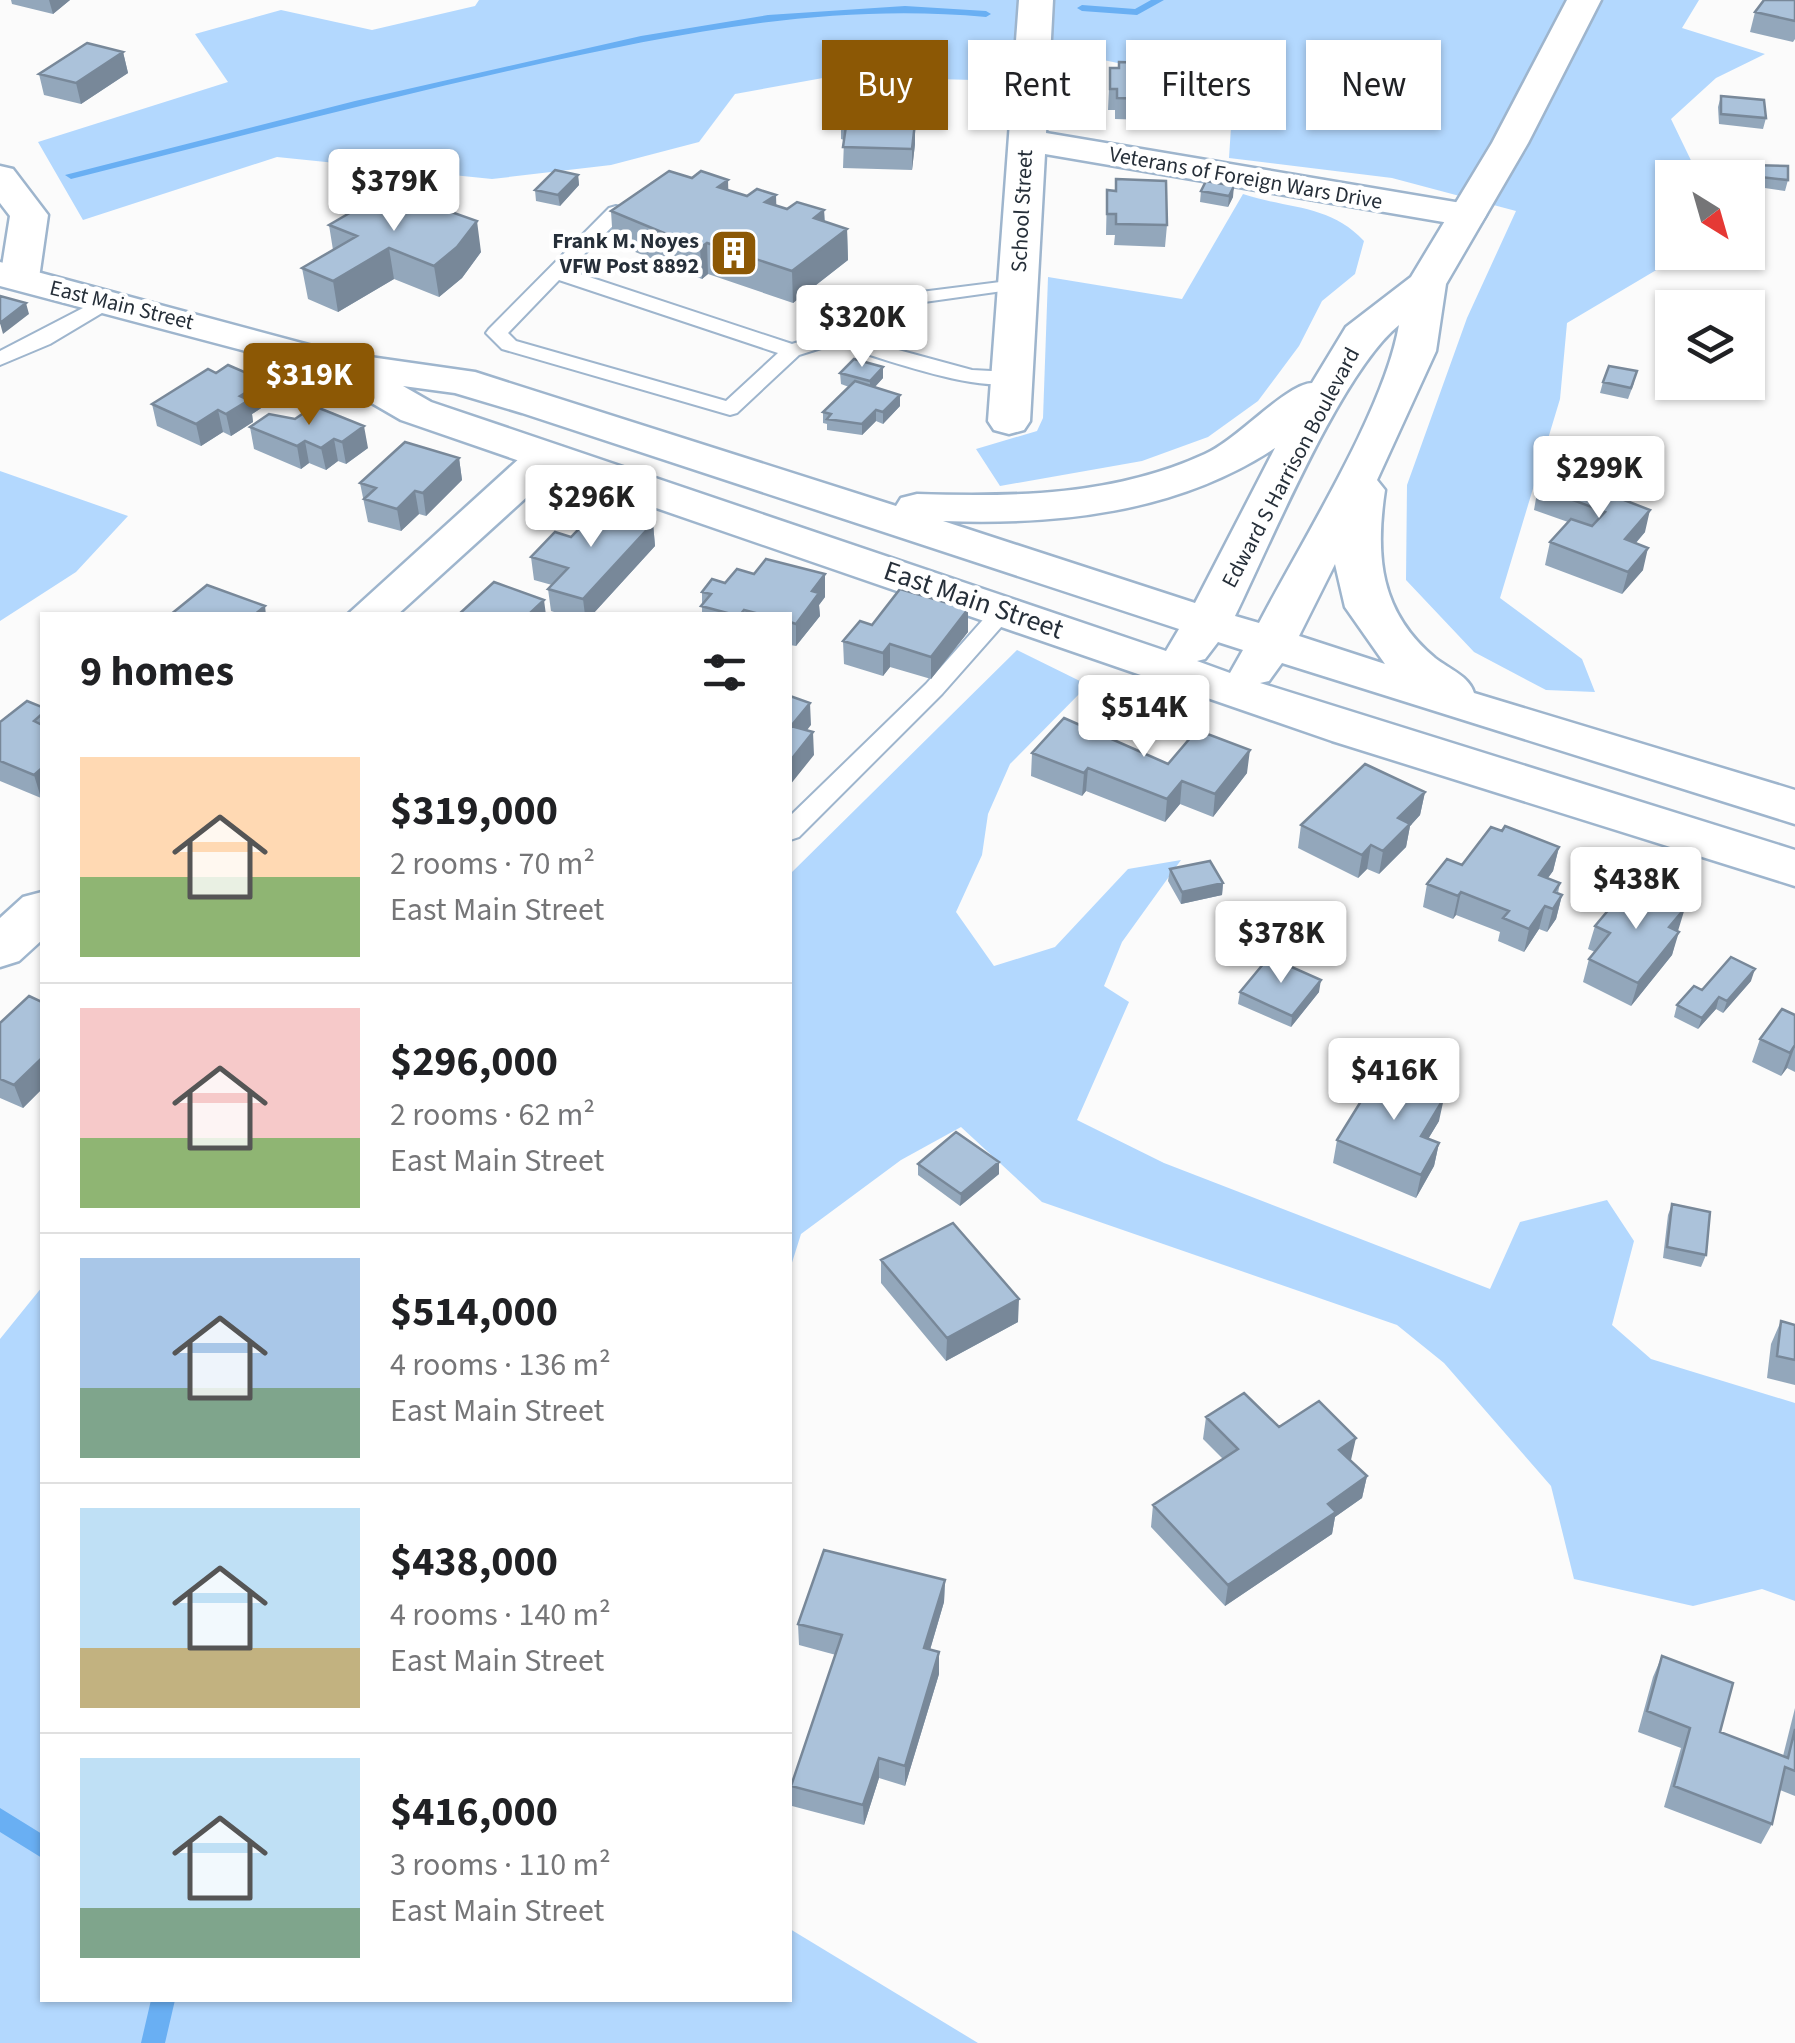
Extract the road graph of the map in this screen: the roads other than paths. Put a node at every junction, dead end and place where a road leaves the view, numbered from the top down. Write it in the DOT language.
graph roads {
  1 [pos="1036,0"];
  2 [pos="1584,0"];
  3 [pos="1026,140"];
  4 [pos="0,176"];
  5 [pos="616,212"];
  6 [pos="1467,215"];
  7 [pos="555,272"];
  8 [pos="10,276"];
  9 [pos="1017,283"];
  10 [pos="1426,284"];
  11 [pos="110,300"];
  12 [pos="870,326"];
  13 [pos="1360,336"];
  14 [pos="792,350"];
  15 [pos="0,359"];
  16 [pos="333,364"];
  17 [pos="1011,378"];
  18 [pos="1008,422"];
  19 [pos="1372,448"];
  20 [pos="547,456"];
  21 [pos="850,503"];
  22 [pos="1005,609"];
  23 [pos="373,612"];
  24 [pos="1209,622"];
  25 [pos="1272,643"];
  26 [pos="1174,668"];
  27 [pos="1237,690"];
  28 [pos="1492,715"];
  29 [pos="1795,806"];
  30 [pos="792,829"];
  31 [pos="1795,868"];
  32 [pos="40,912"];
  33 [pos="0,948"];
  1 -- 3 [label="main road, School Street"];
  2 -- 6 [label="main road, Edward S Harrison Boulevard"];
  3 -- 6 [label="main road, Veterans of Foreign Wars Drive"];
  3 -- 9 [label="main road, School Street"];
  4 -- 8 [label="main road, East Main Street"];
  5 -- 7 [label="lane"];
  6 -- 10 [label="main road, Edward S Harrison Boulevard"];
  7 -- 14 [label="lane"];
  7 -- 14 [label="lane"];
  8 -- 11 [label="main road, East Main Street"];
  9 -- 12 [label="lane"];
  9 -- 17 [label="main road, School Street"];
  10 -- 13 [label="main road, Edward S Harrison Boulevard"];
  10 -- 19 [label="main road, Edward S Harrison Boulevard"];
  11 -- 15 [label="lane"];
  11 -- 16 [label="main road, East Main Street"];
  12 -- 14 [label="lane"];
  12 -- 17 [label="lane"];
  13 -- 21 [label="main road"];
  13 -- 24 [label="main road, Edward S Harrison Boulevard"];
  16 -- 20 [label="main road, East Main Street"];
  16 -- 21 [label="main road, East Main Street"];
  17 -- 18 [label="main road, School Street"];
  19 -- 25 [label="main road, Edward S Harrison Boulevard"];
  19 -- 28 [label="main road"];
  20 -- 22 [label="main road, East Main Street"];
  20 -- 23 [label="main road"];
  21 -- 24 [label="main road, East Main Street"];
  22 -- 26 [label="main road, East Main Street"];
  22 -- 30 [label="lane"];
  24 -- 25 [label="main road, East Main Street"];
  24 -- 26 [label="main road, Edward S Harrison Boulevard"];
  25 -- 27 [label="main road, Edward S Harrison Boulevard"];
  25 -- 28 [label="main road, East Main Street"];
  26 -- 27 [label="main road, East Main Street"];
  27 -- 31 [label="main road, East Main Street"];
  28 -- 29 [label="main road, East Main Street"];
  32 -- 33 [label="main road"];
}
